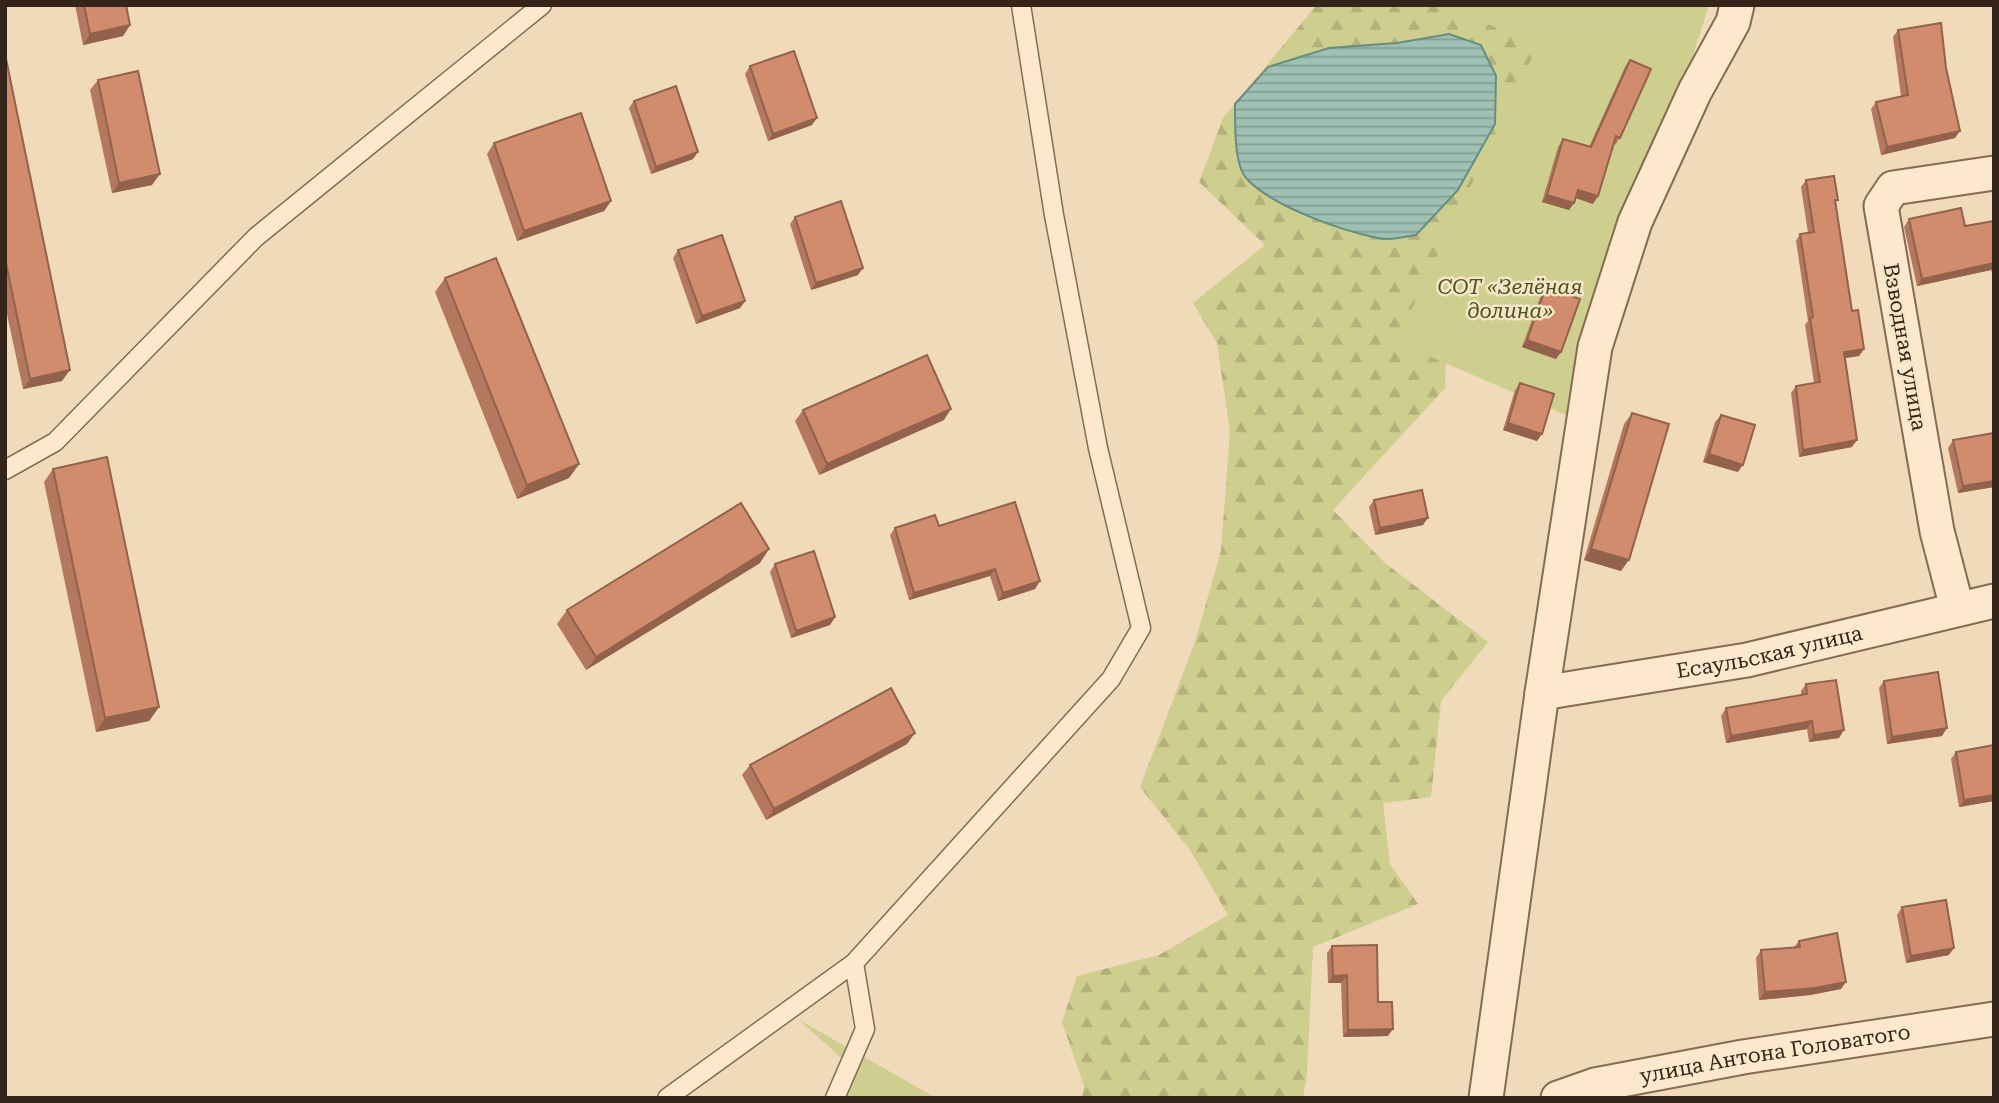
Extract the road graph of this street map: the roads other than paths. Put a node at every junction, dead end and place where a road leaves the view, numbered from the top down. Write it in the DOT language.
graph roads {
  1 [pos="542,5"];
  2 [pos="1021,5"];
  3 [pos="1737,5"];
  4 [pos="1994,173"];
  5 [pos="5,470"];
  6 [pos="1994,601"];
  7 [pos="1957,608"];
  8 [pos="1542,693"];
  9 [pos="854,963"];
  10 [pos="1994,1019"];
  11 [pos="667,1098"];
  12 [pos="835,1098"];
  13 [pos="1486,1098"];
  14 [pos="1558,1098"];
  1 -- 5 [label="lane"];
  2 -- 9 [label="lane"];
  3 -- 8 [label="street"];
  4 -- 7 [label="street, Взводная улица"];
  6 -- 7 [label="street, Есаульская улица"];
  7 -- 8 [label="street, Есаульская улица"];
  8 -- 13 [label="street"];
  9 -- 11 [label="lane"];
  9 -- 12 [label="lane"];
  10 -- 14 [label="street, улица Антона Головатого"];
}
